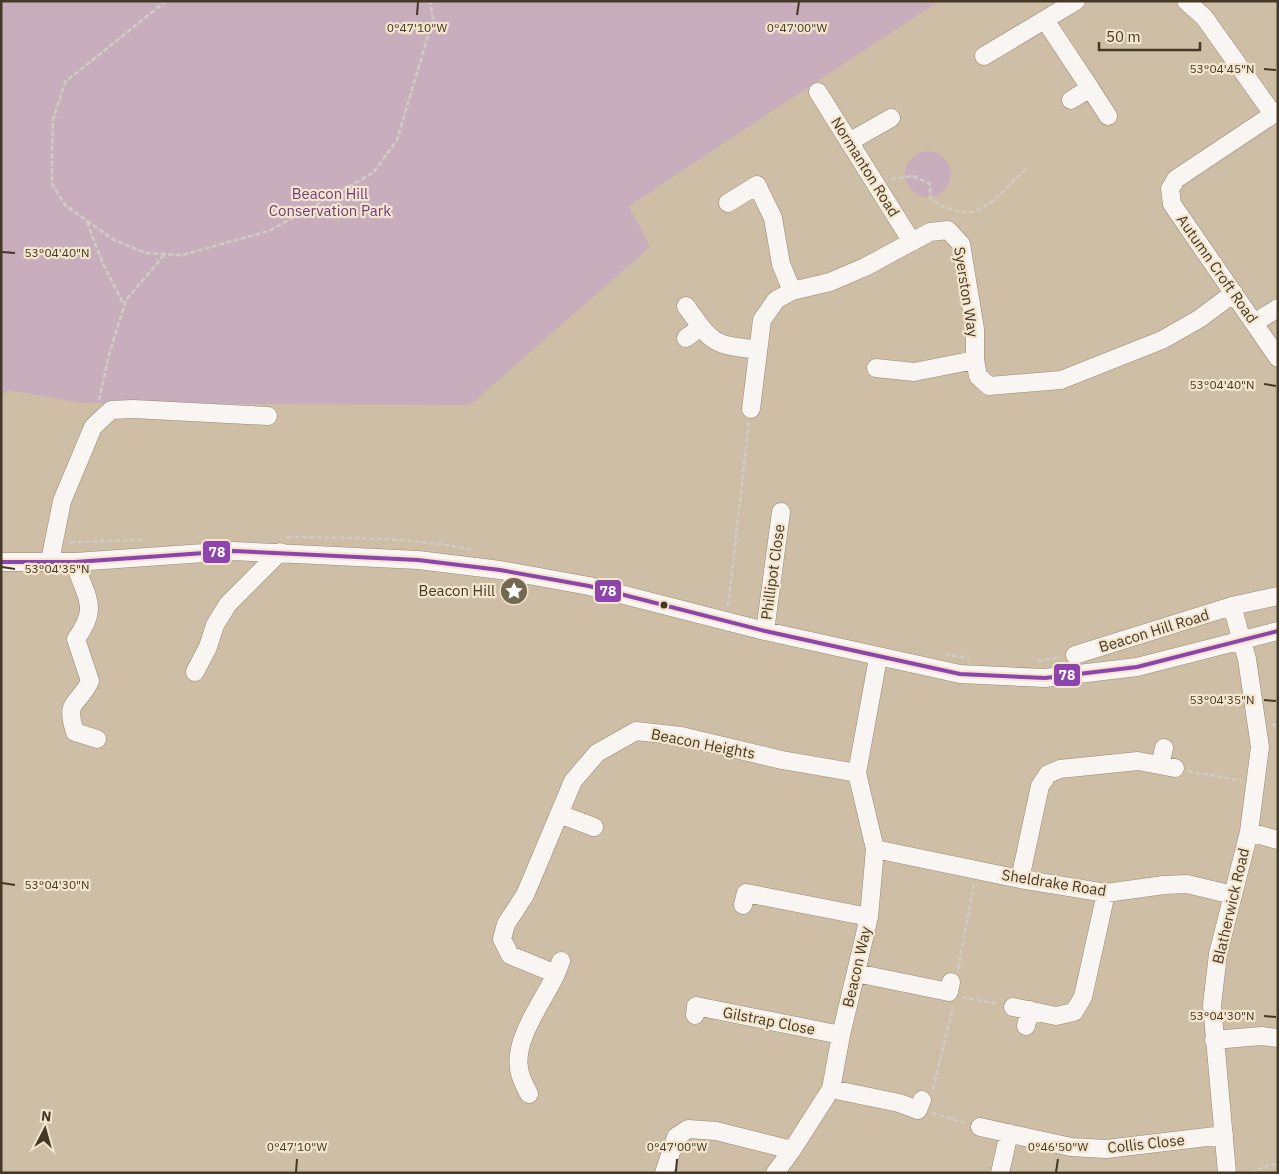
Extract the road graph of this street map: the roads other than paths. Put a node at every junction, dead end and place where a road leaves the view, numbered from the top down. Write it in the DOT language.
graph roads {
  1 [pos="1076,1"];
  2 [pos="1186,1"];
  3 [pos="1045,20"];
  4 [pos="984,56"];
  5 [pos="1090,88"];
  6 [pos="818,92"];
  7 [pos="1071,100"];
  8 [pos="1275,112"];
  9 [pos="1108,116"];
  10 [pos="891,118"];
  11 [pos="849,142"];
  12 [pos="728,203"];
  13 [pos="912,242"];
  14 [pos="792,291"];
  15 [pos="1234,293"];
  16 [pos="686,306"];
  17 [pos="1278,308"];
  18 [pos="1254,324"];
  19 [pos="701,327"];
  20 [pos="686,338"];
  21 [pos="758,350"];
  22 [pos="1278,358"];
  23 [pos="975,360"];
  24 [pos="876,368"];
  25 [pos="751,409"];
  26 [pos="268,416"];
  27 [pos="781,512"];
  28 [pos="280,552"];
  29 [pos="50,561"];
  30 [pos="1,562"];
  31 [pos="75,562"];
  32 [pos="1278,596"];
  33 [pos="1232,606"];
  34 [pos="765,631"];
  35 [pos="1278,631"];
  36 [pos="1243,640"];
  37 [pos="1075,655"];
  38 [pos="878,658"];
  39 [pos="196,672"];
  40 [pos="97,739"];
  41 [pos="1166,761"];
  42 [pos="857,774"];
  43 [pos="559,814"];
  44 [pos="594,827"];
  45 [pos="1248,832"];
  46 [pos="1278,840"];
  47 [pos="875,849"];
  48 [pos="1020,879"];
  49 [pos="746,893"];
  50 [pos="1106,893"];
  51 [pos="1233,895"];
  52 [pos="869,917"];
  53 [pos="856,974"];
  54 [pos="950,993"];
  55 [pos="696,1006"];
  56 [pos="1023,1014"];
  57 [pos="841,1035"];
  58 [pos="1278,1038"];
  59 [pos="1214,1040"];
  60 [pos="831,1089"];
  61 [pos="529,1094"];
  62 [pos="922,1106"];
  63 [pos="980,1127"];
  64 [pos="1009,1133"];
  65 [pos="1224,1135"];
  66 [pos="792,1150"];
  67 [pos="664,1173"];
  68 [pos="774,1173"];
  69 [pos="1000,1173"];
  70 [pos="1227,1173"];
  1 -- 3 [label="street"];
  2 -- 8 [label="street"];
  3 -- 4 [label="street"];
  3 -- 5 [label="street"];
  5 -- 7 [label="street"];
  5 -- 9 [label="street"];
  6 -- 11 [label="street, Normanton Road"];
  8 -- 15 [label="street, Autumn Croft Road"];
  10 -- 11 [label="street"];
  11 -- 13 [label="street, Normanton Road"];
  12 -- 14 [label="street"];
  13 -- 14 [label="street, Syerston Way"];
  13 -- 23 [label="street, Syerston Way"];
  14 -- 21 [label="street, Syerston Way"];
  15 -- 18 [label="street, Autumn Croft Road"];
  15 -- 23 [label="street, Syerston Way"];
  16 -- 19 [label="street"];
  17 -- 18 [label="street"];
  18 -- 22 [label="street, Autumn Croft Road"];
  19 -- 20 [label="street"];
  19 -- 21 [label="street"];
  21 -- 25 [label="street, Syerston Way"];
  23 -- 24 [label="street"];
  26 -- 29 [label="street"];
  27 -- 34 [label="street, Phillipot Close"];
  28 -- 31 [label="street, Beacon Hill Road"];
  28 -- 34 [label="street, Beacon Hill Road"];
  28 -- 39 [label="street"];
  29 -- 30 [label="street, Beacon Hill Road"];
  29 -- 31 [label="street, Beacon Hill Road"];
  31 -- 40 [label="street"];
  32 -- 33 [label="street, Beacon Hill Road"];
  33 -- 36 [label="street"];
  33 -- 37 [label="street, Beacon Hill Road"];
  34 -- 38 [label="street, Beacon Hill Road"];
  35 -- 36 [label="street, Beacon Hill Road"];
  36 -- 38 [label="street, Beacon Hill Road"];
  36 -- 45 [label="street, Blatherwick Road"];
  38 -- 42 [label="street, Beacon Way"];
  41 -- 48 [label="street"];
  42 -- 43 [label="street, Beacon Heights"];
  42 -- 47 [label="street, Beacon Way"];
  43 -- 44 [label="street"];
  43 -- 61 [label="street, Beacon Heights"];
  45 -- 46 [label="street"];
  45 -- 51 [label="street, Blatherwick Road"];
  47 -- 48 [label="street, Sheldrake Road"];
  47 -- 52 [label="street, Beacon Way"];
  48 -- 50 [label="street, Sheldrake Road"];
  49 -- 52 [label="street"];
  50 -- 51 [label="street, Sheldrake Road"];
  50 -- 56 [label="street"];
  51 -- 59 [label="street, Blatherwick Road"];
  52 -- 53 [label="street, Beacon Way"];
  53 -- 54 [label="street"];
  53 -- 57 [label="street, Beacon Way"];
  55 -- 57 [label="street, Gilstrap Close"];
  57 -- 60 [label="street, Beacon Way"];
  58 -- 59 [label="street"];
  59 -- 65 [label="street, Blatherwick Road"];
  60 -- 62 [label="street"];
  60 -- 66 [label="street, Beacon Way"];
  63 -- 64 [label="street, Collis Close"];
  64 -- 65 [label="street, Collis Close"];
  64 -- 69 [label="street"];
  65 -- 70 [label="street, Blatherwick Road"];
  66 -- 67 [label="street"];
  66 -- 68 [label="street, Beacon Way"];
}
